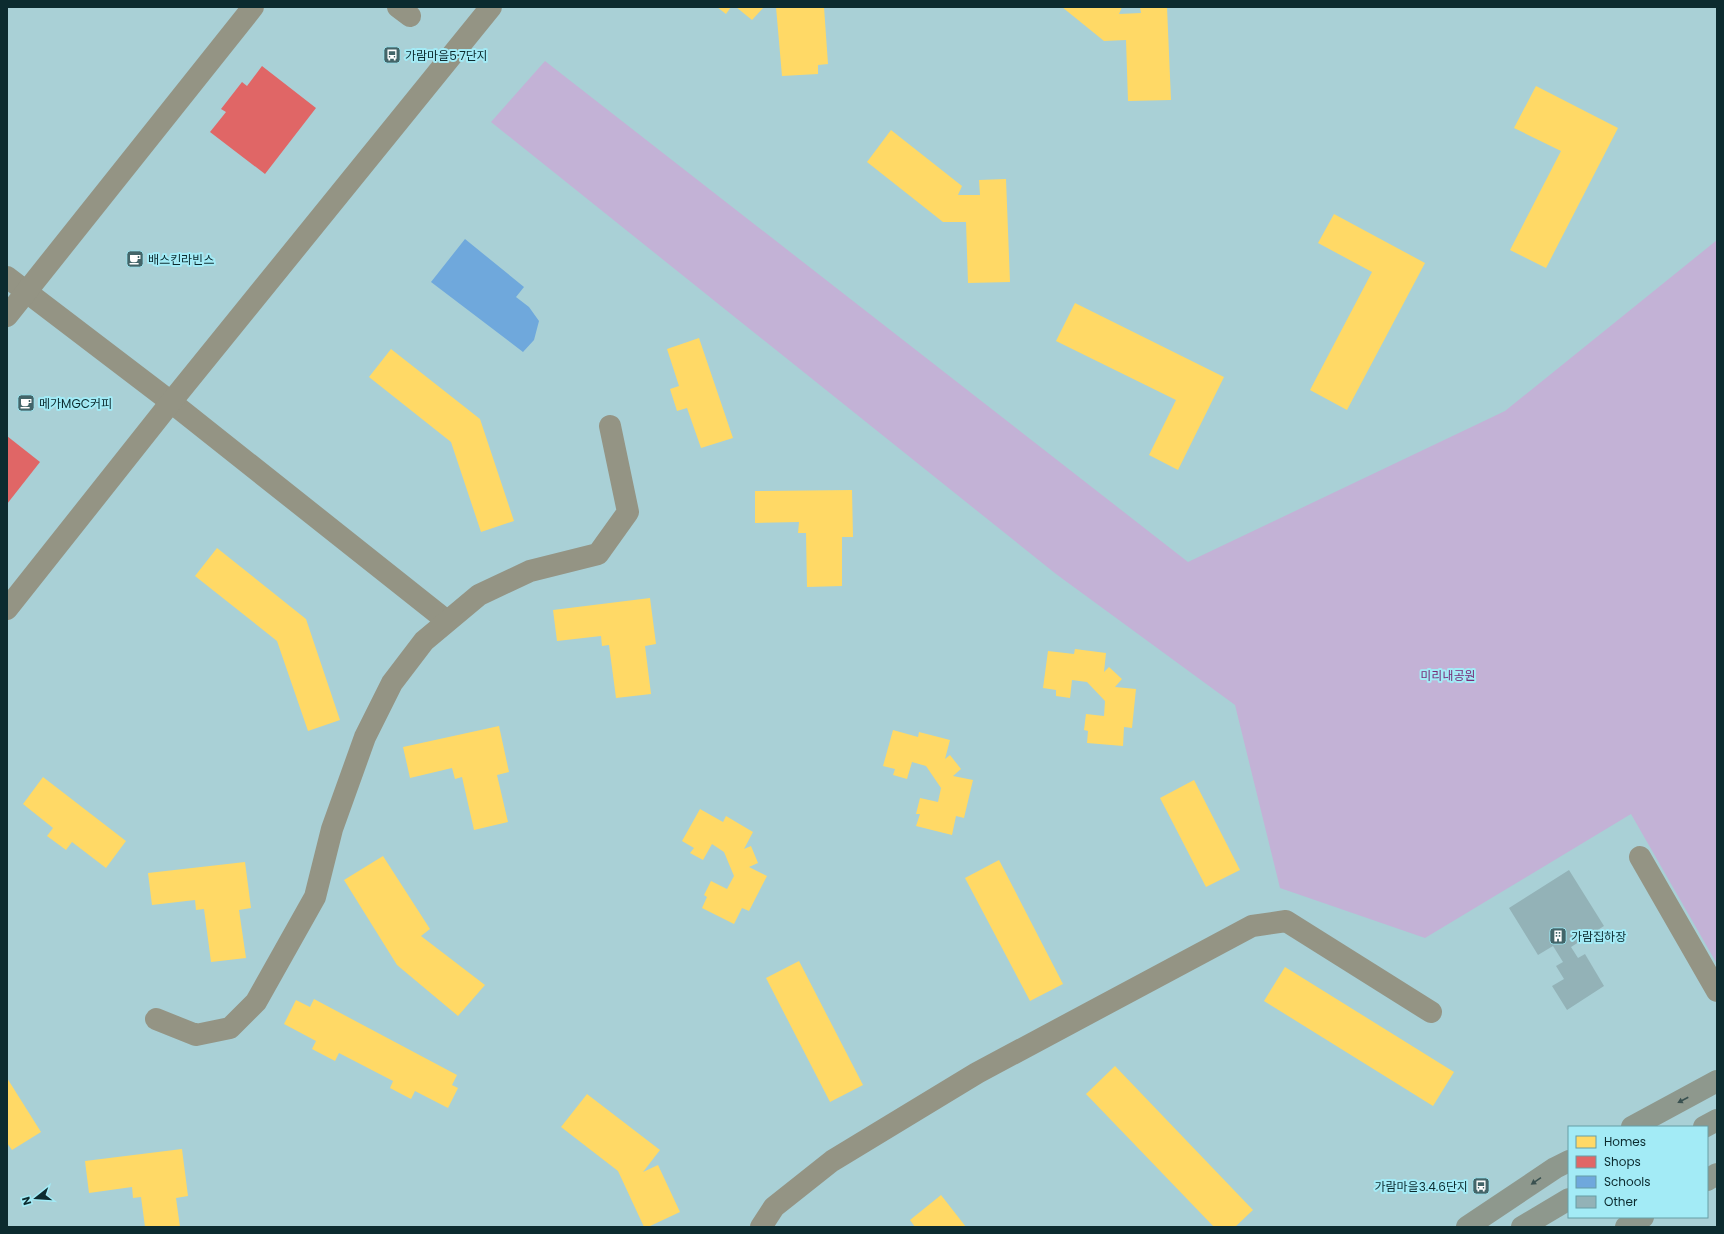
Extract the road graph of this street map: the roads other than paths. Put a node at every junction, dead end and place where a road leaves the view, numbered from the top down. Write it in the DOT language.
graph roads {
  1 [pos="253,7"];
  2 [pos="491,7"];
  3 [pos="7,277"];
  4 [pos="27,292"];
  5 [pos="7,316"];
  6 [pos="171,402"];
  7 [pos="610,426"];
  8 [pos="7,609"];
  9 [pos="447,622"];
  10 [pos="1640,858"];
  11 [pos="1717,991"];
  12 [pos="1431,1012"];
  13 [pos="156,1019"];
  14 [pos="1717,1081"];
  15 [pos="1717,1120"];
  16 [pos="1634,1126"];
  17 [pos="1706,1126"];
  18 [pos="1568,1162"];
  19 [pos="1717,1174"];
  20 [pos="1708,1179"];
  21 [pos="1568,1200"];
  22 [pos="1641,1218"];
  23 [pos="761,1227"];
  24 [pos="1467,1227"];
  25 [pos="1522,1227"];
  26 [pos="1626,1227"];
  1 -- 4 [label="street"];
  2 -- 6 [label="street"];
  3 -- 4 [label="street"];
  4 -- 5 [label="street"];
  4 -- 6 [label="street"];
  6 -- 8 [label="street"];
  6 -- 9 [label="street"];
  7 -- 9 [label="street"];
  9 -- 13 [label="street"];
  10 -- 11 [label="street"];
  12 -- 23 [label="street"];
  14 -- 16 [label="main road, one-way"];
  15 -- 17 [label="main road"];
  18 -- 24 [label="main road, one-way"];
  19 -- 20 [label="main road"];
  21 -- 25 [label="main road"];
  22 -- 26 [label="main road"];
}
